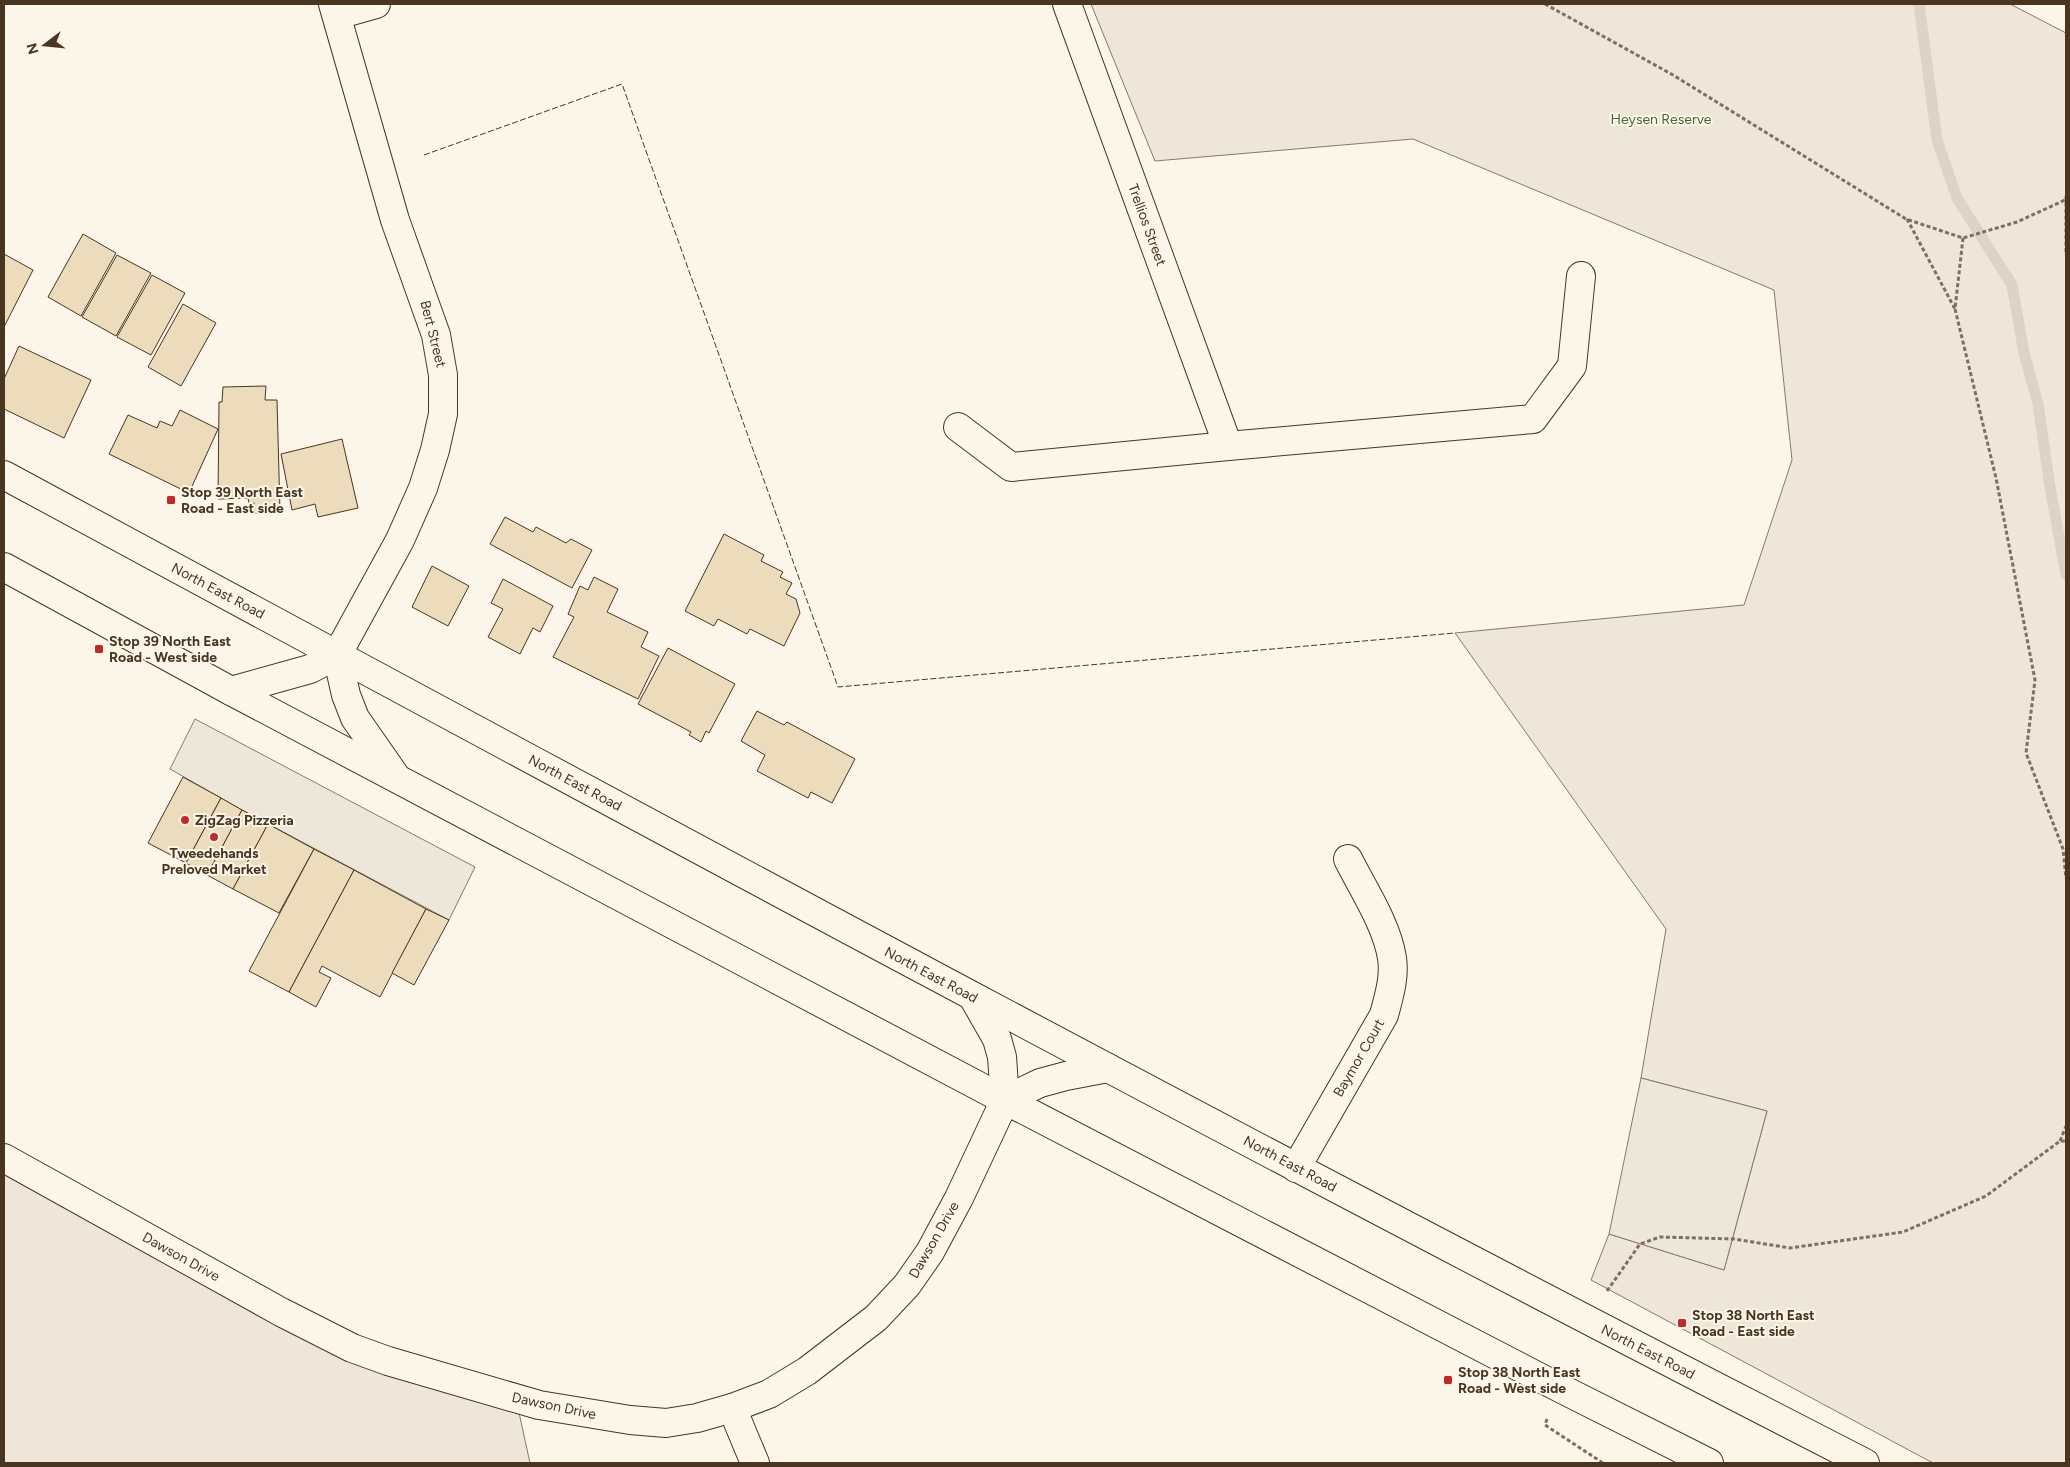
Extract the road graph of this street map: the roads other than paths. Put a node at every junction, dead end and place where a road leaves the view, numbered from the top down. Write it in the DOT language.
graph roads {
  1 [pos="376,4"];
  2 [pos="1066,4"];
  3 [pos="335,10"];
  4 [pos="1581,276"];
  5 [pos="958,427"];
  6 [pos="1228,446"];
  7 [pos="4,475"];
  8 [pos="4,567"];
  9 [pos="337,655"];
  10 [pos="231,691"];
  11 [pos="396,777"];
  12 [pos="1348,860"];
  13 [pos="973,997"];
  14 [pos="1108,1068"];
  15 [pos="1005,1100"];
  16 [pos="4,1158"];
  17 [pos="1296,1168"];
  18 [pos="732,1408"];
  19 [pos="755,1463"];
  20 [pos="1709,1463"];
  21 [pos="1865,1463"];
  1 -- 3 [label="main road"];
  2 -- 6 [label="main road, Trellios Street"];
  3 -- 9 [label="main road, Bert Street"];
  4 -- 6 [label="main road"];
  5 -- 6 [label="main road"];
  7 -- 9 [label="main road, North East Road"];
  8 -- 10 [label="main road"];
  9 -- 10 [label="main road"];
  9 -- 11 [label="main road"];
  9 -- 13 [label="main road, North East Road"];
  10 -- 11 [label="main road"];
  11 -- 15 [label="main road"];
  12 -- 17 [label="main road, Baymor Court"];
  13 -- 14 [label="main road, North East Road"];
  13 -- 15 [label="main road"];
  14 -- 15 [label="main road"];
  14 -- 17 [label="main road, North East Road"];
  15 -- 18 [label="main road, Dawson Drive"];
  15 -- 20 [label="main road"];
  16 -- 18 [label="main road, Dawson Drive"];
  17 -- 21 [label="main road, North East Road"];
  18 -- 19 [label="main road"];
}
